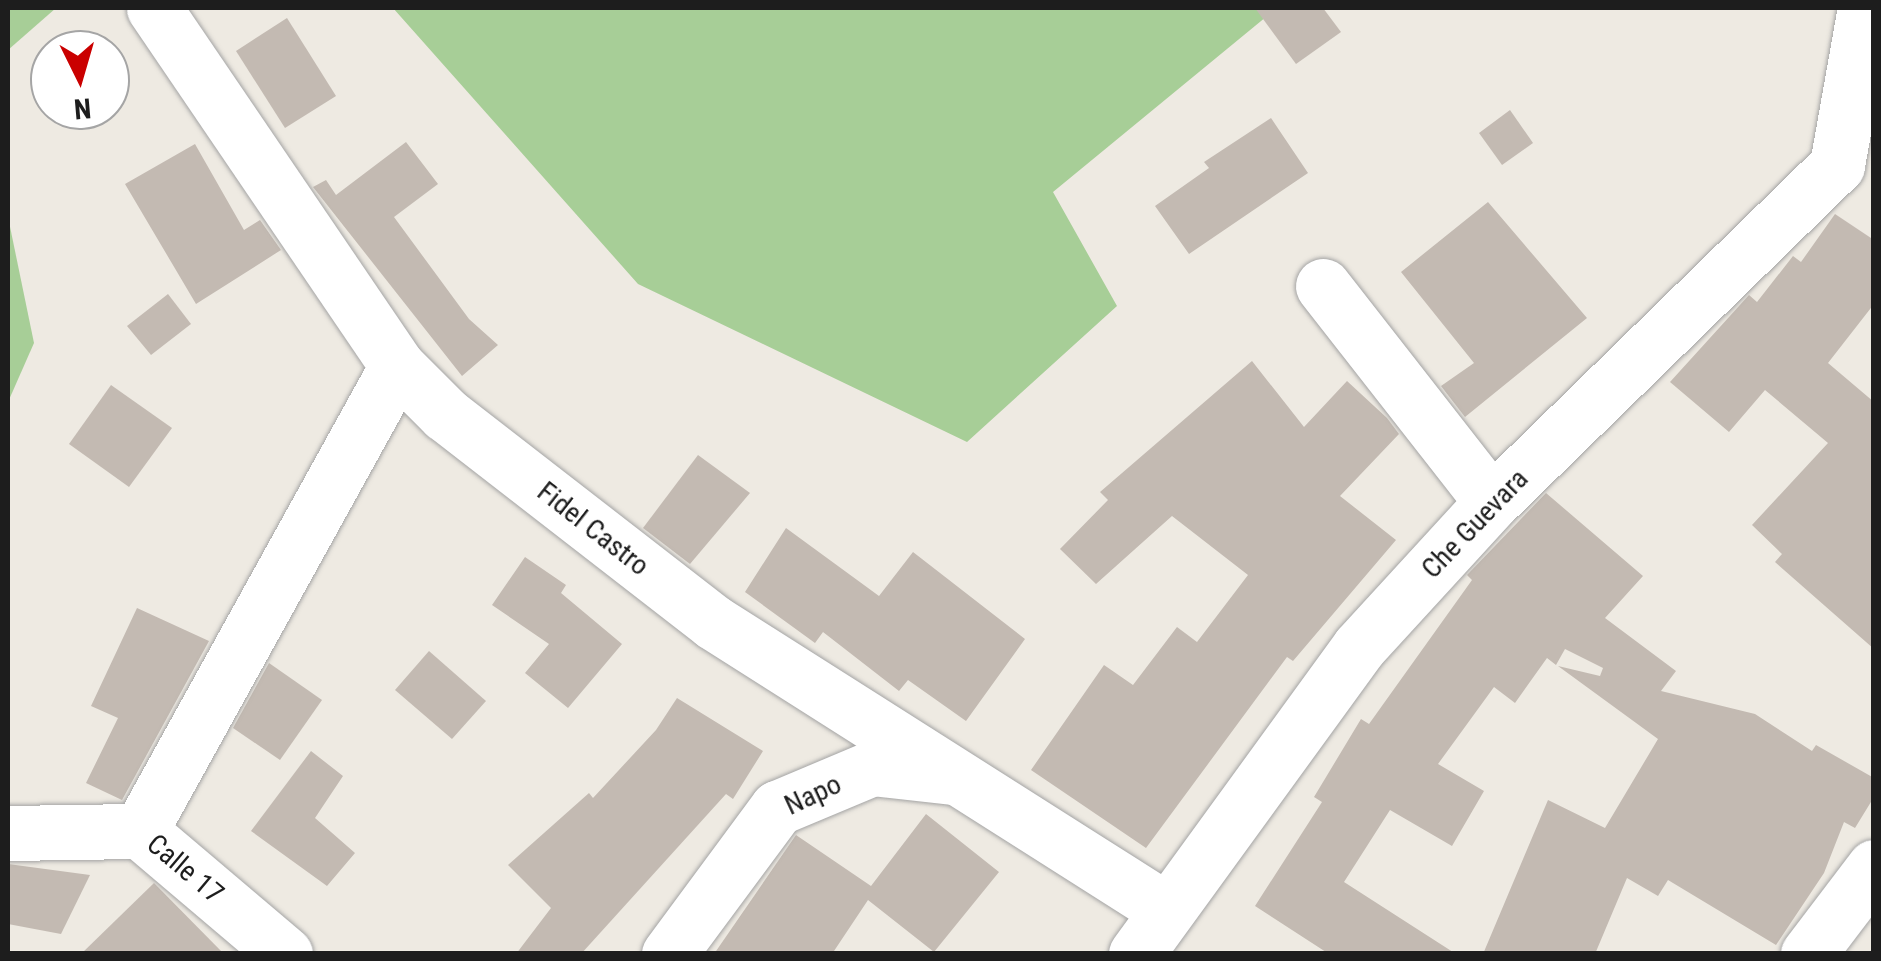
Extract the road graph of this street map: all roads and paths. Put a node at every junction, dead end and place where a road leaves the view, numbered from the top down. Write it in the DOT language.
graph roads {
  1 [pos="154,8"];
  2 [pos="1865,8"];
  3 [pos="1855,171"];
  4 [pos="1323,286"];
  5 [pos="397,366"];
  6 [pos="1492,502"];
  7 [pos="964,778"];
  8 [pos="140,831"];
  9 [pos="8,833"];
  10 [pos="1874,868"];
  11 [pos="1150,931"];
  12 [pos="286,954"];
  13 [pos="669,954"];
  14 [pos="1808,954"];
  1 -- 5 [label="street, Fidel Castro"];
  2 -- 3 [label="street"];
  3 -- 6 [label="street, Che Guevara"];
  4 -- 6 [label="street"];
  5 -- 7 [label="street, Fidel Castro"];
  5 -- 8 [label="street"];
  6 -- 11 [label="street, Che Guevara"];
  7 -- 11 [label="street, Fidel Castro"];
  7 -- 13 [label="street, Napo"];
  8 -- 9 [label="street, Calle 17"];
  8 -- 12 [label="street, Calle 17"];
  10 -- 14 [label="street"];
}
